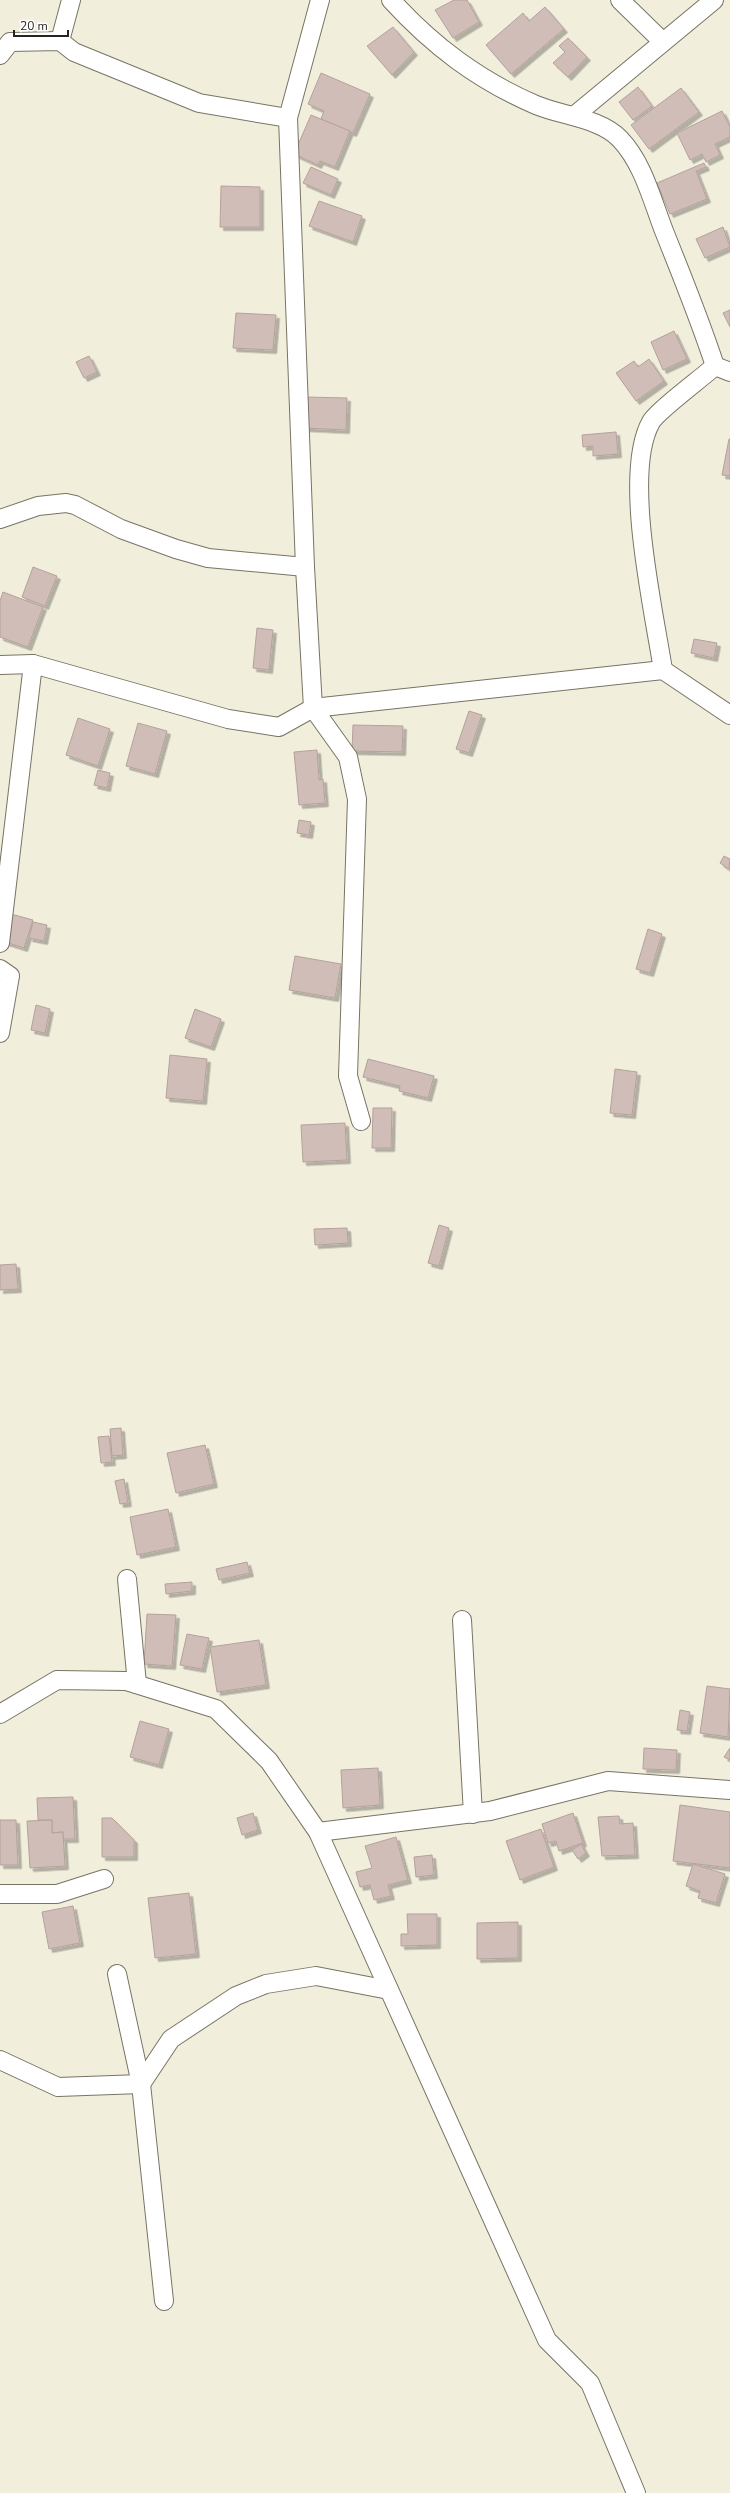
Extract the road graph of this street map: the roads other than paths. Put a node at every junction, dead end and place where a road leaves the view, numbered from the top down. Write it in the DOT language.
graph roads {
  1 [pos="71,0"];
  2 [pos="320,0"];
  3 [pos="391,0"];
  4 [pos="620,0"];
  5 [pos="714,0"];
  6 [pos="60,41"];
  7 [pos="663,42"];
  8 [pos="0,55"];
  9 [pos="574,116"];
  10 [pos="288,118"];
  11 [pos="723,369"];
  12 [pos="0,519"];
  13 [pos="305,567"];
  14 [pos="33,664"];
  15 [pos="0,665"];
  16 [pos="664,670"];
  17 [pos="313,708"];
  18 [pos="730,715"];
  19 [pos="0,943"];
  20 [pos="0,970"];
  21 [pos="0,1033"];
  22 [pos="361,1121"];
  23 [pos="127,1579"];
  24 [pos="462,1620"];
  25 [pos="137,1684"];
  26 [pos="0,1714"];
  27 [pos="730,1790"];
  28 [pos="473,1814"];
  29 [pos="318,1832"];
  30 [pos="104,1879"];
  31 [pos="0,1894"];
  32 [pos="117,1974"];
  33 [pos="389,1990"];
  34 [pos="0,2060"];
  35 [pos="141,2084"];
  36 [pos="164,2301"];
  37 [pos="636,2493"];
  1 -- 6 [label="street"];
  2 -- 10 [label="street"];
  3 -- 9 [label="street"];
  4 -- 7 [label="street"];
  5 -- 7 [label="street"];
  6 -- 8 [label="street"];
  6 -- 10 [label="street"];
  7 -- 9 [label="street"];
  9 -- 11 [label="street"];
  10 -- 13 [label="street"];
  11 -- 16 [label="street"];
  12 -- 13 [label="street"];
  13 -- 17 [label="street"];
  14 -- 15 [label="street"];
  14 -- 17 [label="street"];
  14 -- 19 [label="street"];
  16 -- 17 [label="street"];
  16 -- 18 [label="street"];
  17 -- 22 [label="street"];
  20 -- 21 [label="street"];
  23 -- 25 [label="street"];
  24 -- 28 [label="street"];
  25 -- 26 [label="street"];
  25 -- 29 [label="street"];
  27 -- 28 [label="street"];
  28 -- 29 [label="street"];
  29 -- 33 [label="street"];
  30 -- 31 [label="street"];
  32 -- 35 [label="street"];
  33 -- 35 [label="street"];
  33 -- 37 [label="street"];
  34 -- 35 [label="street"];
  35 -- 36 [label="street"];
}
